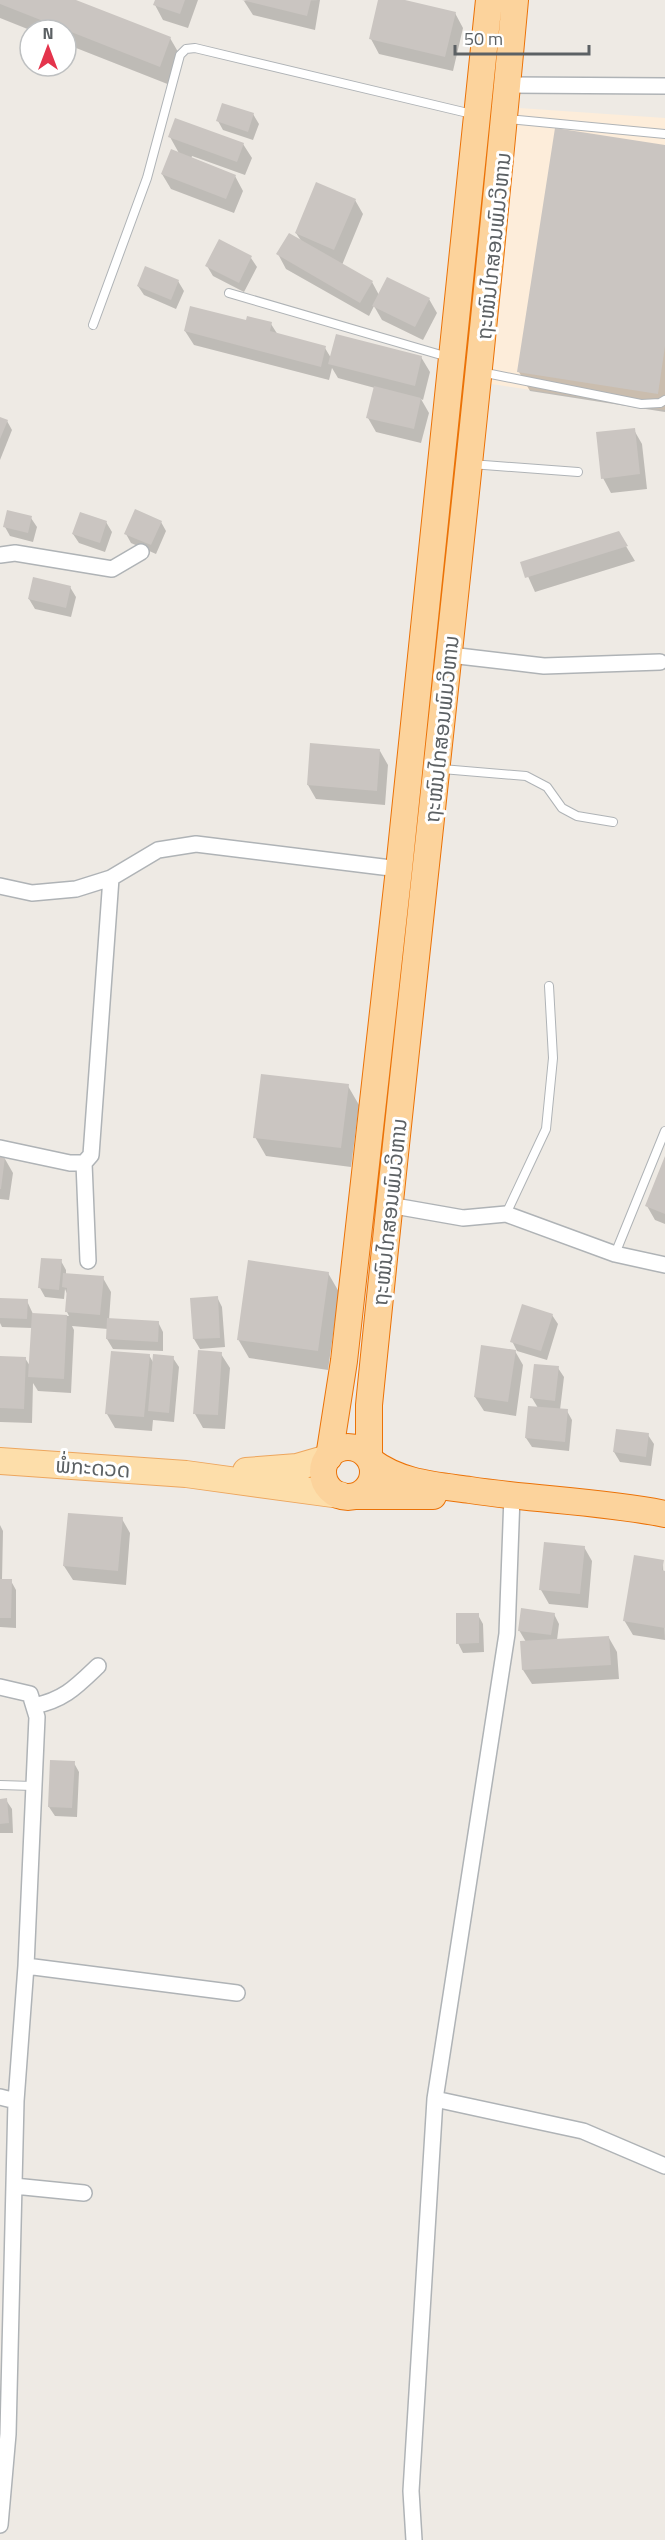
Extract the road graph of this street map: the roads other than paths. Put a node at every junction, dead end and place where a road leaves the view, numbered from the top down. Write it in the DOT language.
graph roads {
  1 [pos="489,0"];
  2 [pos="515,0"];
  3 [pos="507,85"];
  4 [pos="665,86"];
  5 [pos="478,115"];
  6 [pos="505,118"];
  7 [pos="665,134"];
  8 [pos="229,293"];
  9 [pos="93,325"];
  10 [pos="453,358"];
  11 [pos="480,372"];
  12 [pos="665,400"];
  13 [pos="470,464"];
  14 [pos="578,472"];
  15 [pos="141,552"];
  16 [pos="0,555"];
  17 [pos="450,655"];
  18 [pos="660,662"];
  19 [pos="437,769"];
  20 [pos="614,822"];
  21 [pos="399,869"];
  22 [pos="111,878"];
  23 [pos="0,886"];
  24 [pos="549,986"];
  25 [pos="384,999"];
  26 [pos="410,1002"];
  27 [pos="665,1131"];
  28 [pos="0,1148"];
  29 [pos="84,1163"];
  30 [pos="389,1204"];
  31 [pos="506,1214"];
  32 [pos="615,1254"];
  33 [pos="88,1261"];
  34 [pos="665,1265"];
  35 [pos="328,1457"];
  36 [pos="370,1459"];
  37 [pos="0,1461"];
  38 [pos="186,1474"];
  39 [pos="348,1495"];
  40 [pos="512,1496"];
  41 [pos="665,1514"];
  42 [pos="98,1666"];
  43 [pos="0,1687"];
  44 [pos="33,1706"];
  45 [pos="0,1785"];
  46 [pos="33,1786"];
  47 [pos="26,1966"];
  48 [pos="237,1993"];
  49 [pos="0,2097"];
  50 [pos="435,2099"];
  51 [pos="15,2101"];
  52 [pos="665,2166"];
  53 [pos="14,2186"];
  54 [pos="84,2193"];
  55 [pos="4,2356"];
  56 [pos="0,2525"];
  57 [pos="414,2540"];
  1 -- 5 [label="highway, ຖະໜົນໄກສອນພົມວິຫານ"];
  2 -- 3 [label="highway, ຖະໜົນໄກສອນພົມວິຫານ"];
  3 -- 4 [label="street"];
  3 -- 6 [label="highway, ຖະໜົນໄກສອນພົມວິຫານ"];
  5 -- 9 [label="lane"];
  5 -- 10 [label="highway, ຖະໜົນໄກສອນພົມວິຫານ"];
  6 -- 7 [label="lane"];
  6 -- 11 [label="highway, ຖະໜົນໄກສອນພົມວິຫານ"];
  8 -- 10 [label="lane"];
  10 -- 21 [label="highway, ຖະໜົນໄກສອນພົມວິຫານ"];
  11 -- 12 [label="lane"];
  11 -- 13 [label="highway, ຖະໜົນໄກສອນພົມວິຫານ"];
  13 -- 14 [label="lane"];
  13 -- 17 [label="highway, ຖະໜົນໄກສອນພົມວິຫານ"];
  15 -- 16 [label="street"];
  17 -- 18 [label="street"];
  17 -- 19 [label="highway, ຖະໜົນໄກສອນພົມວິຫານ"];
  19 -- 20 [label="lane"];
  19 -- 26 [label="highway, ຖະໜົນໄກສອນພົມວິຫານ"];
  21 -- 22 [label="street"];
  21 -- 25 [label="highway, ຖະໜົນໄກສອນພົມວິຫານ"];
  22 -- 23 [label="street"];
  22 -- 29 [label="street"];
  24 -- 31 [label="lane"];
  25 -- 26 [label="highway"];
  25 -- 35 [label="highway, ຖະໜົນໄກສອນພົມວິຫານ"];
  26 -- 30 [label="highway, ຖະໜົນໄກສອນພົມວິຫານ"];
  27 -- 32 [label="lane"];
  28 -- 29 [label="street"];
  29 -- 33 [label="street"];
  30 -- 31 [label="street"];
  30 -- 36 [label="highway, ຖະໜົນໄກສອນພົມວິຫານ"];
  31 -- 32 [label="street"];
  32 -- 34 [label="street"];
  35 -- 36 [label="highway"];
  35 -- 38 [label="main road"];
  35 -- 39 [label="highway"];
  36 -- 39 [label="highway"];
  36 -- 40 [label="highway"];
  37 -- 38 [label="main road, ພໍ່ກະດວດ"];
  38 -- 39 [label="main road"];
  39 -- 40 [label="highway"];
  40 -- 41 [label="highway"];
  40 -- 50 [label="street"];
  42 -- 44 [label="street"];
  43 -- 44 [label="street"];
  44 -- 46 [label="street"];
  45 -- 46 [label="lane"];
  46 -- 47 [label="street"];
  47 -- 48 [label="street"];
  47 -- 51 [label="street"];
  49 -- 51 [label="street"];
  50 -- 52 [label="street"];
  50 -- 57 [label="street"];
  51 -- 53 [label="street"];
  53 -- 54 [label="street"];
  53 -- 55 [label="street"];
  55 -- 56 [label="street"];
}
